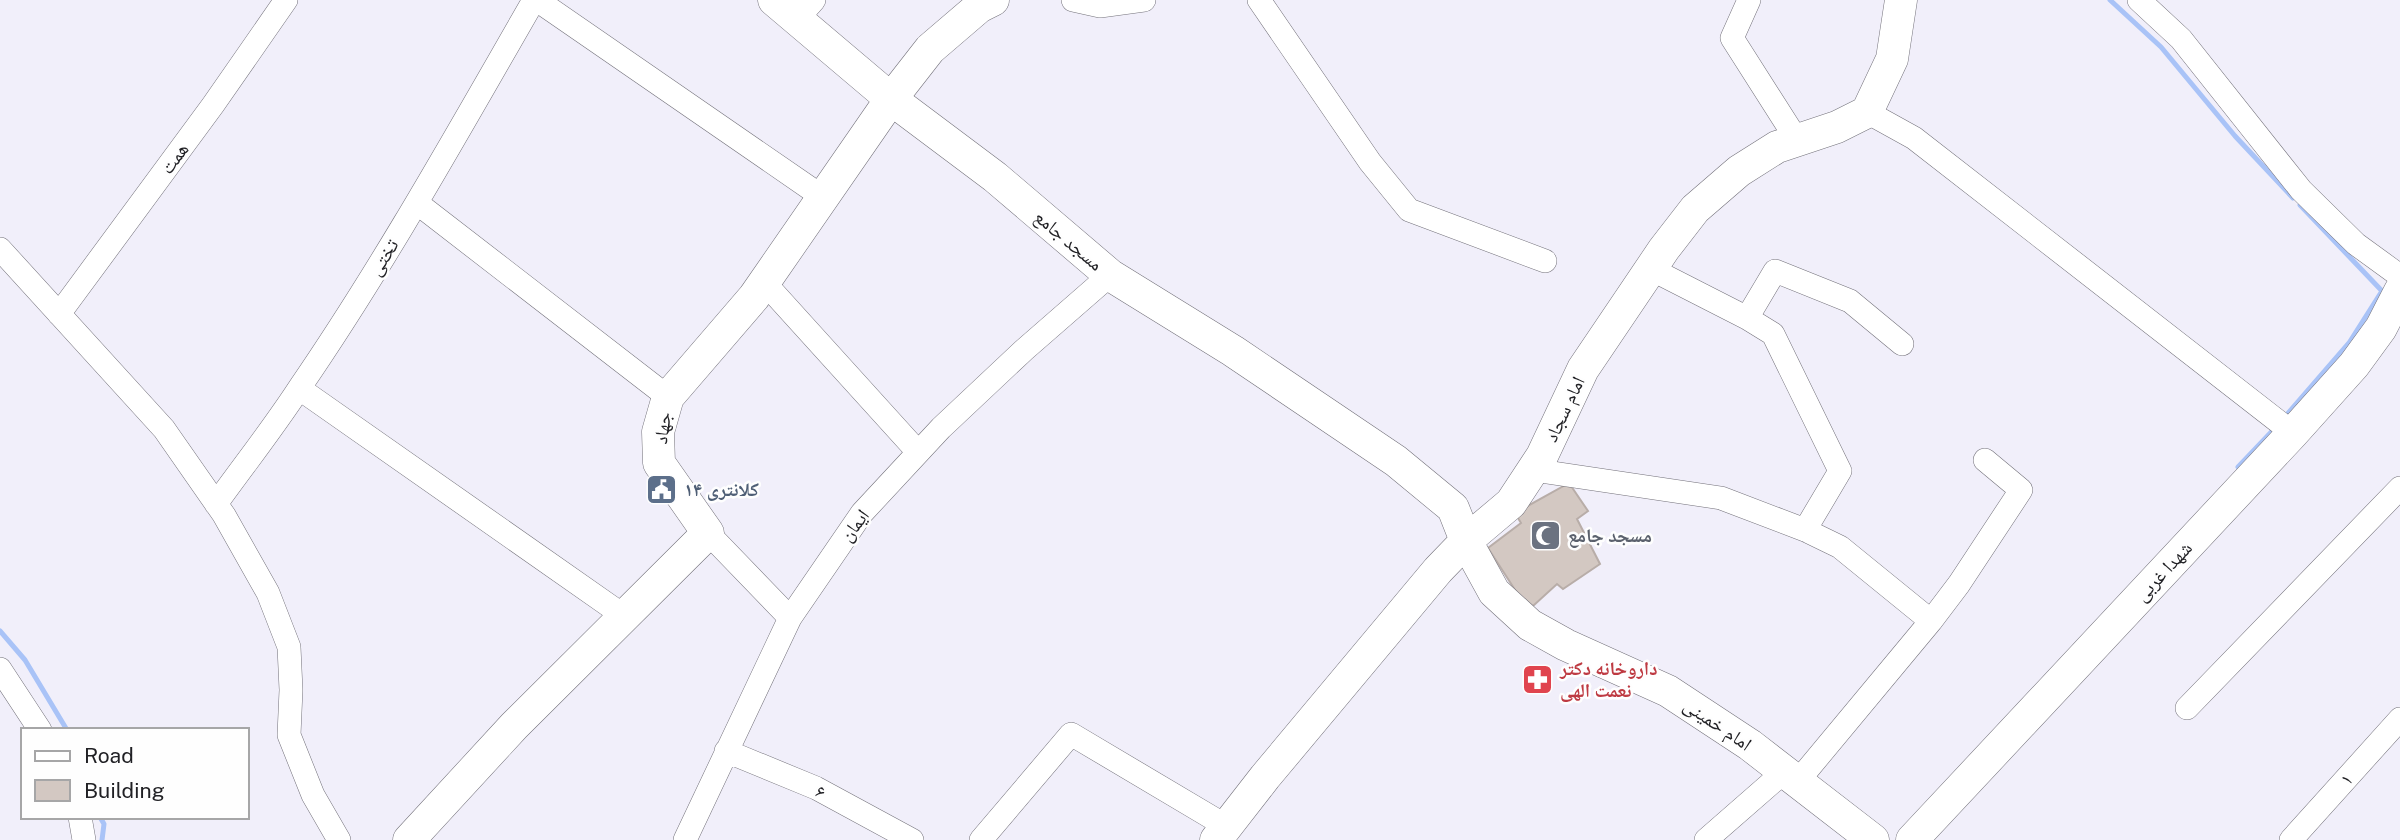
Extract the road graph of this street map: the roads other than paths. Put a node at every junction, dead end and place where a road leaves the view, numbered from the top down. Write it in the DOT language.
graph roads {
  1 [pos="286,0"];
  2 [pos="536,0"];
  3 [pos="993,0"];
  4 [pos="1073,0"];
  5 [pos="1144,0"];
  6 [pos="1259,0"];
  7 [pos="1749,0"];
  8 [pos="1901,0"];
  9 [pos="2138,0"];
  10 [pos="795,6"];
  11 [pos="891,99"];
  12 [pos="1867,112"];
  13 [pos="1797,141"];
  14 [pos="824,198"];
  15 [pos="417,203"];
  16 [pos="0,249"];
  17 [pos="1545,261"];
  18 [pos="1651,269"];
  19 [pos="1110,275"];
  20 [pos="2400,276"];
  21 [pos="764,282"];
  22 [pos="2400,291"];
  23 [pos="59,314"];
  24 [pos="1747,318"];
  25 [pos="2391,337"];
  26 [pos="1902,344"];
  27 [pos="300,389"];
  28 [pos="668,397"];
  29 [pos="2283,425"];
  30 [pos="918,452"];
  31 [pos="1985,460"];
  32 [pos="1533,470"];
  33 [pos="2400,488"];
  34 [pos="216,504"];
  35 [pos="1805,530"];
  36 [pos="708,533"];
  37 [pos="1466,541"];
  38 [pos="624,616"];
  39 [pos="790,618"];
  40 [pos="1931,621"];
  41 [pos="0,670"];
  42 [pos="2187,708"];
  43 [pos="2400,719"];
  44 [pos="39,728"];
  45 [pos="726,751"];
  46 [pos="1791,776"];
  47 [pos="80,819"];
  48 [pos="1221,833"];
  49 [pos="84,840"];
  50 [pos="339,840"];
  51 [pos="409,840"];
  52 [pos="685,840"];
  53 [pos="912,840"];
  54 [pos="981,840"];
  55 [pos="1706,840"];
  56 [pos="1873,840"];
  57 [pos="1912,840"];
  58 [pos="2291,840"];
  1 -- 23 [label="street, همت"];
  2 -- 14 [label="street"];
  2 -- 15 [label="street, تختی"];
  3 -- 11 [label="street, جهاد"];
  4 -- 5 [label="street"];
  6 -- 17 [label="street"];
  7 -- 13 [label="street"];
  8 -- 12 [label="street"];
  9 -- 20 [label="street"];
  10 -- 11 [label="street, مسجد جامع"];
  11 -- 14 [label="street, جهاد"];
  11 -- 19 [label="street, مسجد جامع"];
  12 -- 13 [label="street, امام سجاد"];
  12 -- 29 [label="street"];
  13 -- 18 [label="street, امام سجاد"];
  14 -- 21 [label="street, جهاد"];
  15 -- 27 [label="street, تختی"];
  15 -- 28 [label="street"];
  16 -- 23 [label="street"];
  18 -- 24 [label="street"];
  18 -- 32 [label="street, امام سجاد"];
  19 -- 30 [label="street, ایمان"];
  19 -- 37 [label="street, مسجد جامع"];
  21 -- 28 [label="street, جهاد"];
  21 -- 30 [label="street"];
  22 -- 25 [label="street, شهدا غربی"];
  23 -- 34 [label="street"];
  24 -- 26 [label="street"];
  24 -- 35 [label="street"];
  25 -- 29 [label="street, شهدا غربی"];
  27 -- 34 [label="street, تختی"];
  27 -- 38 [label="street"];
  28 -- 36 [label="street, جهاد"];
  29 -- 57 [label="street, شهدا غربی"];
  30 -- 39 [label="street, ایمان"];
  31 -- 40 [label="street"];
  32 -- 35 [label="street"];
  32 -- 37 [label="street, امام سجاد"];
  33 -- 42 [label="street"];
  34 -- 50 [label="street"];
  35 -- 40 [label="street"];
  36 -- 38 [label="street"];
  36 -- 39 [label="street"];
  37 -- 46 [label="street, امام خمینی"];
  37 -- 48 [label="street, امام سجاد"];
  38 -- 51 [label="street"];
  39 -- 45 [label="street, ایمان"];
  40 -- 46 [label="street"];
  41 -- 44 [label="street"];
  43 -- 58 [label="street, ۱"];
  45 -- 52 [label="street, ایمان"];
  45 -- 53 [label="street, ۶"];
  46 -- 55 [label="street"];
  46 -- 56 [label="street, امام خمینی"];
  47 -- 49 [label="street"];
  48 -- 54 [label="street"];
}
